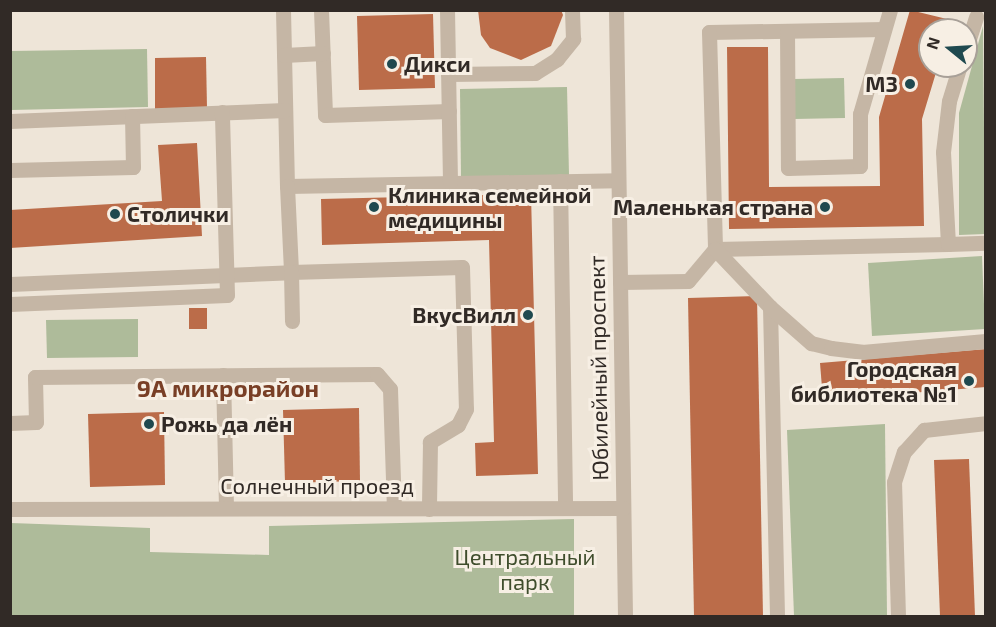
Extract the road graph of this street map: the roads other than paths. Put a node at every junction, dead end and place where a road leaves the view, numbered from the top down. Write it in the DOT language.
graph roads {
  1 [pos="283,10"];
  2 [pos="321,10"];
  3 [pos="447,10"];
  4 [pos="572,10"];
  5 [pos="616,10"];
  6 [pos="890,10"];
  7 [pos="884,29"];
  8 [pos="787,31"];
  9 [pos="323,53"];
  10 [pos="284,55"];
  11 [pos="448,74"];
  12 [pos="958,78"];
  13 [pos="285,110"];
  14 [pos="449,111"];
  15 [pos="222,112"];
  16 [pos="132,116"];
  17 [pos="10,121"];
  18 [pos="10,170"];
  19 [pos="618,180"];
  20 [pos="560,181"];
  21 [pos="450,183"];
  22 [pos="287,186"];
  23 [pos="986,243"];
  24 [pos="948,244"];
  25 [pos="715,249"];
  26 [pos="291,272"];
  27 [pos="227,274"];
  28 [pos="620,282"];
  29 [pos="10,284"];
  30 [pos="10,304"];
  31 [pos="770,307"];
  32 [pos="292,321"];
  33 [pos="986,341"];
  34 [pos="223,375"];
  35 [pos="10,423"];
  36 [pos="986,423"];
  37 [pos="226,508"];
  38 [pos="394,508"];
  39 [pos="429,508"];
  40 [pos="565,508"];
  41 [pos="623,508"];
  42 [pos="10,509"];
  43 [pos="625,616"];
  44 [pos="777,616"];
  45 [pos="898,616"];
  1 -- 10 [label="street"];
  2 -- 9 [label="street"];
  3 -- 11 [label="street"];
  4 -- 11 [label="street"];
  5 -- 19 [label="street, Юбилейный проспект"];
  6 -- 7 [label="street"];
  7 -- 8 [label="street"];
  7 -- 8 [label="street"];
  8 -- 25 [label="street"];
  9 -- 10 [label="street"];
  9 -- 14 [label="street"];
  10 -- 13 [label="street"];
  11 -- 14 [label="street"];
  12 -- 24 [label="street"];
  13 -- 15 [label="street"];
  13 -- 22 [label="street"];
  14 -- 21 [label="street"];
  15 -- 16 [label="street"];
  15 -- 27 [label="street"];
  16 -- 17 [label="street"];
  16 -- 18 [label="street"];
  19 -- 20 [label="street"];
  19 -- 28 [label="street, Юбилейный проспект"];
  20 -- 21 [label="street"];
  20 -- 40 [label="street"];
  21 -- 22 [label="street"];
  22 -- 26 [label="street"];
  23 -- 24 [label="street"];
  24 -- 25 [label="street"];
  25 -- 28 [label="street"];
  25 -- 31 [label="street"];
  26 -- 27 [label="street"];
  26 -- 32 [label="street"];
  26 -- 39 [label="street"];
  27 -- 29 [label="street"];
  27 -- 30 [label="street"];
  28 -- 41 [label="street, Юбилейный проспект"];
  31 -- 33 [label="street"];
  31 -- 44 [label="street"];
  34 -- 35 [label="street"];
  34 -- 37 [label="street"];
  34 -- 38 [label="street"];
  36 -- 45 [label="street"];
  37 -- 38 [label="street, Солнечный проезд"];
  37 -- 42 [label="street, Солнечный проезд"];
  38 -- 39 [label="street, Солнечный проезд"];
  39 -- 40 [label="street, Солнечный проезд"];
  40 -- 41 [label="street, Солнечный проезд"];
  41 -- 43 [label="street, Юбилейный проспект"];
}
